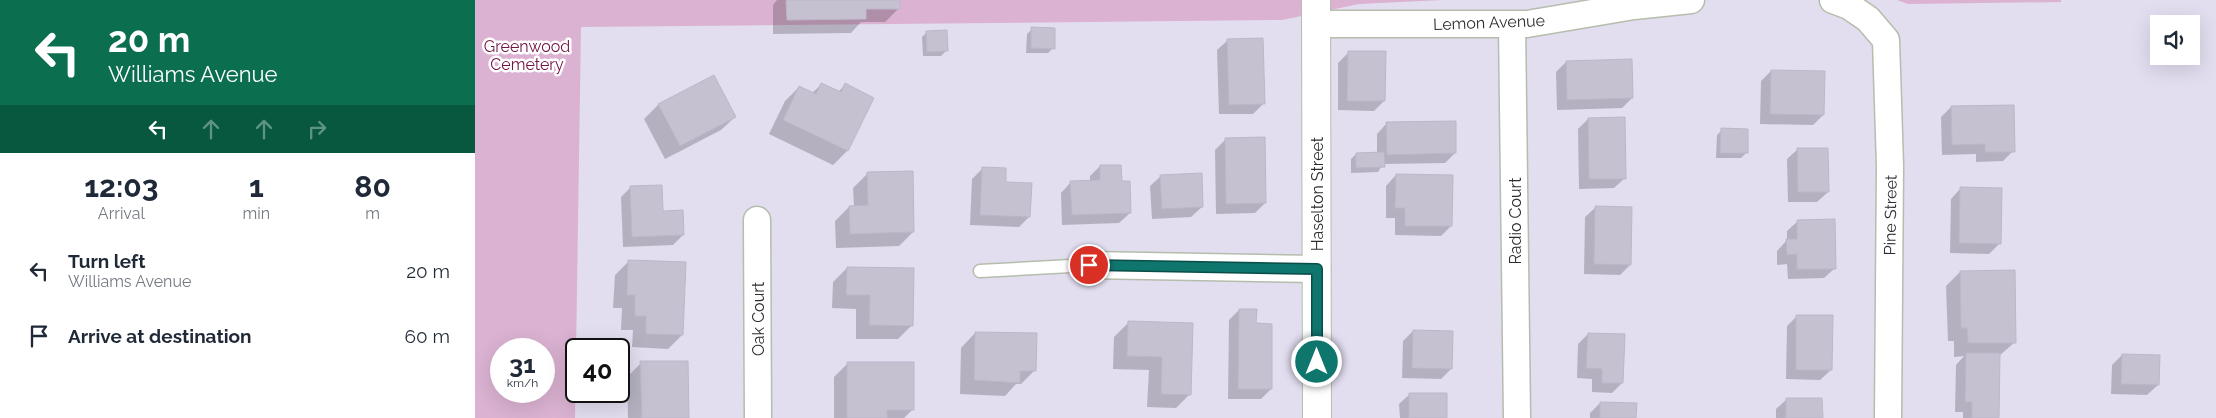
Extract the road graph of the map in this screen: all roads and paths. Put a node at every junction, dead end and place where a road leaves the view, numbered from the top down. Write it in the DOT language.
graph roads {
  1 [pos="1691,0"];
  2 [pos="1833,0"];
  3 [pos="1316,12"];
  4 [pos="1513,24"];
  5 [pos="757,220"];
  6 [pos="1089,265"];
  7 [pos="1317,269"];
  8 [pos="980,271"];
  9 [pos="758,418"];
  10 [pos="1317,418"];
  11 [pos="1517,418"];
  12 [pos="1888,418"];
  1 -- 4 [label="street, Lemon Avenue"];
  2 -- 12 [label="street, Pine Street"];
  3 -- 4 [label="street, Lemon Avenue"];
  3 -- 7 [label="street, Haselton Street"];
  4 -- 11 [label="street, Radio Court"];
  5 -- 9 [label="street, Oak Court"];
  6 -- 7 [label="street"];
  6 -- 8 [label="lane"];
  7 -- 10 [label="street, Haselton Street"];
}
